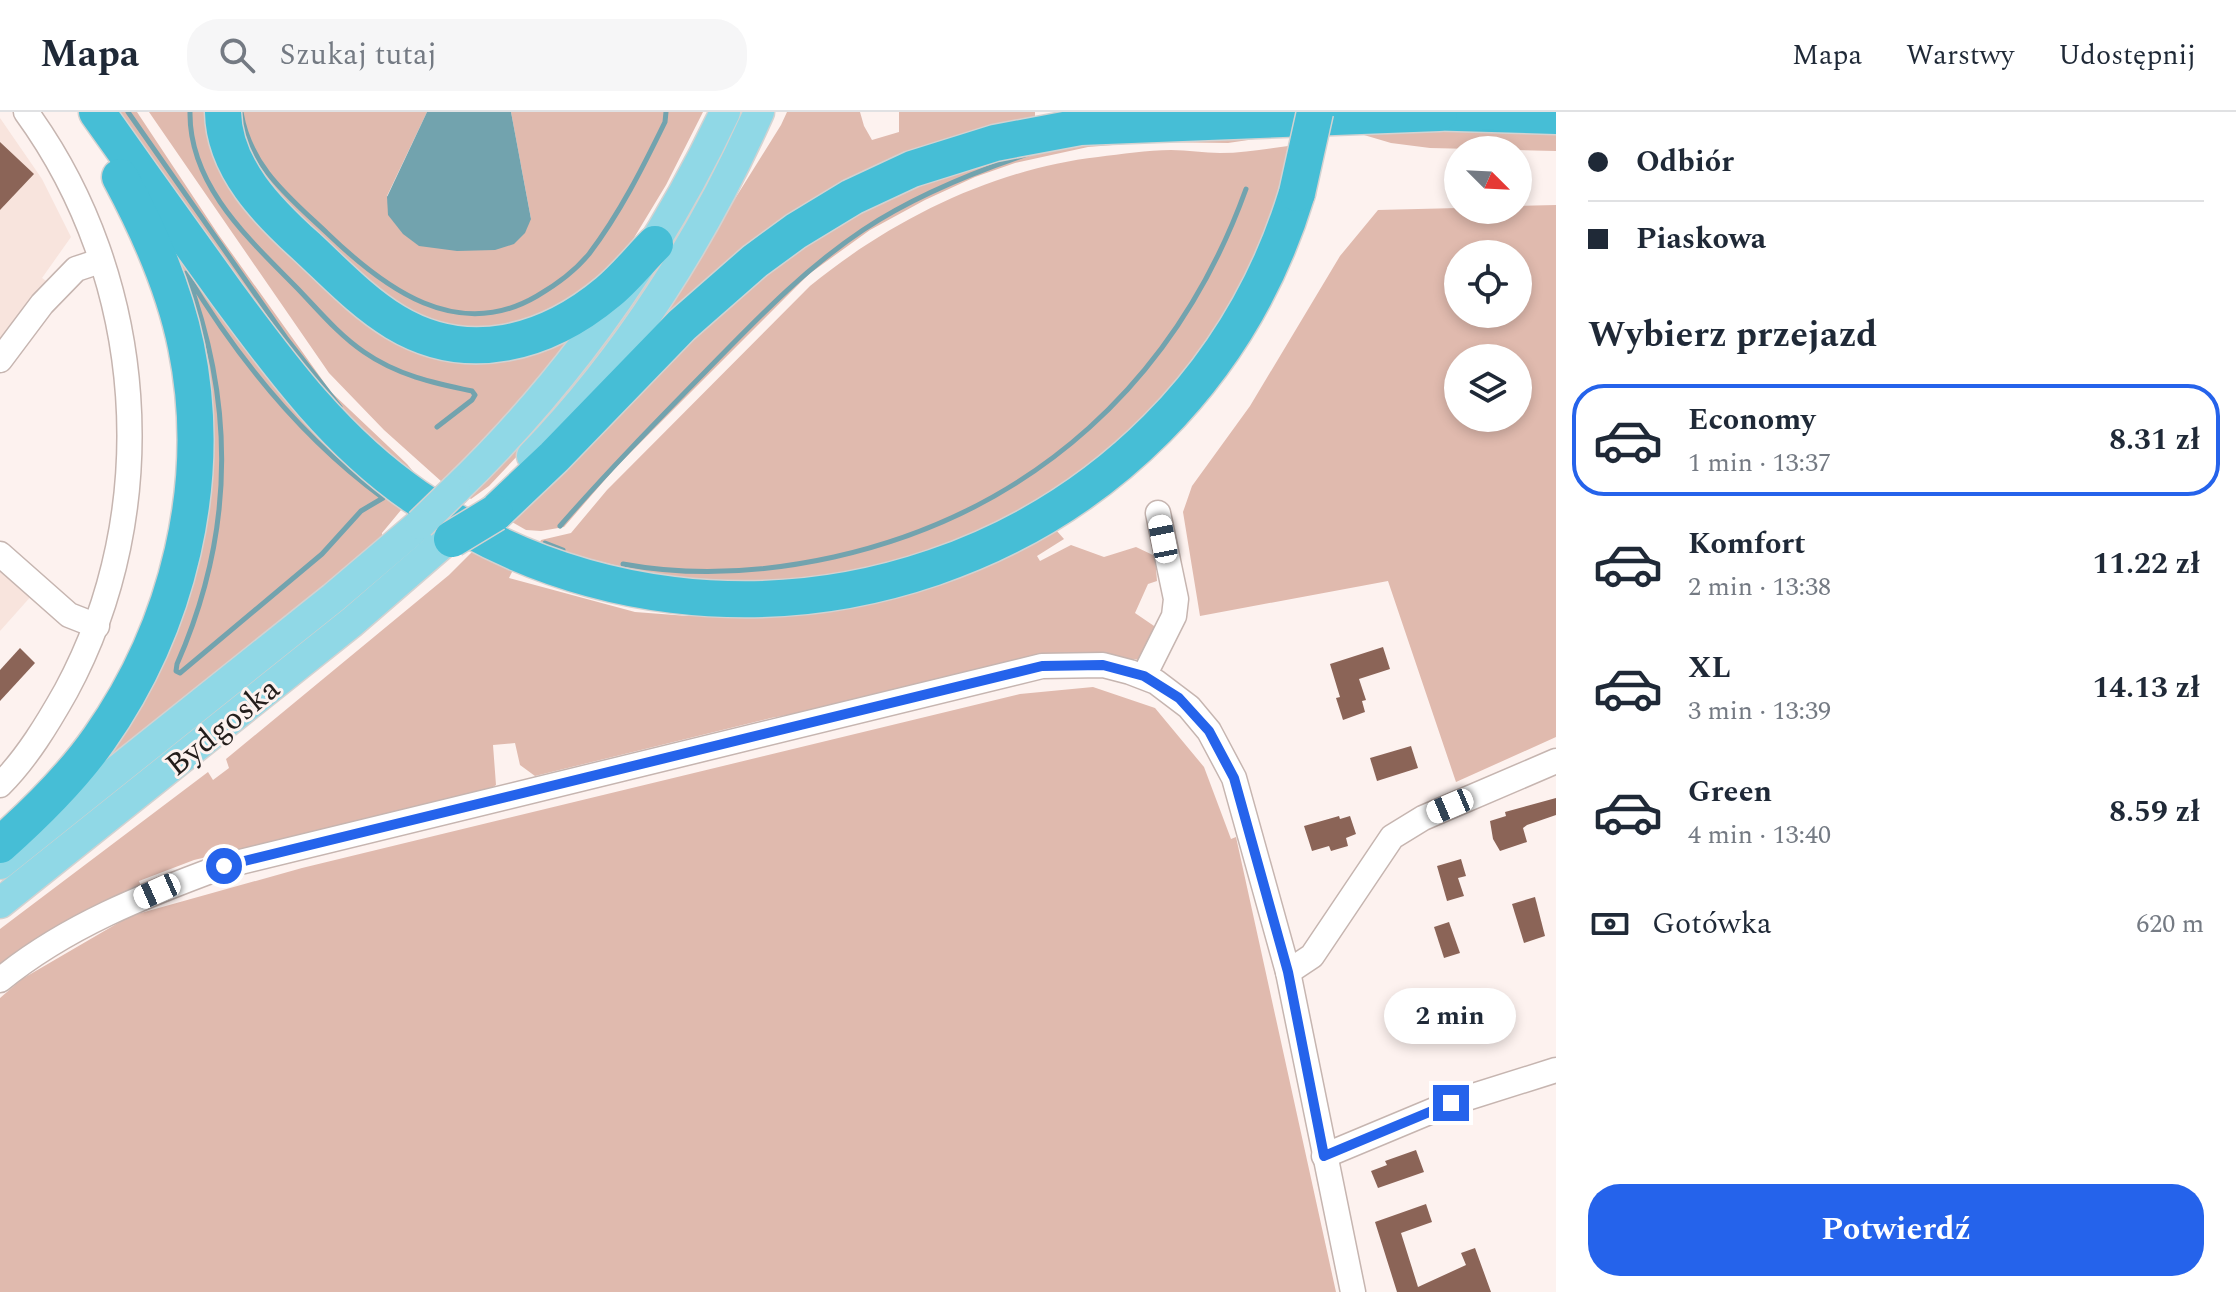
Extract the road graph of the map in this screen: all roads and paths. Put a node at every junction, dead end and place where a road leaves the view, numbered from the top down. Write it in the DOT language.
graph roads {
  1 [pos="26,112"];
  2 [pos="87,112"];
  3 [pos="97,112"];
  4 [pos="223,112"];
  5 [pos="725,112"];
  6 [pos="759,112"];
  7 [pos="1315,112"];
  8 [pos="1423,112"];
  9 [pos="1439,113"];
  10 [pos="1556,116"];
  11 [pos="655,244"];
  12 [pos="100,261"];
  13 [pos="0,360"];
  14 [pos="489,510"];
  15 [pos="1158,513"];
  16 [pos="441,537"];
  17 [pos="0,554"];
  18 [pos="97,626"];
  19 [pos="1144,676"];
  20 [pos="1556,761"];
  21 [pos="3,775"];
  22 [pos="0,845"];
  23 [pos="0,864"];
  24 [pos="0,903"];
  25 [pos="1288,972"];
  26 [pos="0,980"];
  27 [pos="1556,1070"];
  28 [pos="1324,1156"];
  29 [pos="1353,1292"];
  1 -- 12 [label="street"];
  2 -- 22 [label="highway"];
  3 -- 7 [label="highway, bridge"];
  4 -- 11 [label="highway"];
  5 -- 11 [label="main road"];
  6 -- 14 [label="main road"];
  8 -- 9 [label="highway"];
  9 -- 10 [label="highway"];
  9 -- 14 [label="highway"];
  11 -- 16 [label="main road, bridge"];
  12 -- 13 [label="street"];
  12 -- 18 [label="street"];
  14 -- 16 [label="highway, bridge"];
  15 -- 19 [label="street"];
  16 -- 23 [label="main road"];
  16 -- 24 [label="main road, Bydgoska"];
  17 -- 18 [label="street"];
  18 -- 21 [label="street"];
  19 -- 25 [label="street"];
  19 -- 26 [label="street"];
  20 -- 25 [label="street"];
  25 -- 28 [label="street"];
  27 -- 28 [label="street"];
  28 -- 29 [label="street"];
}
